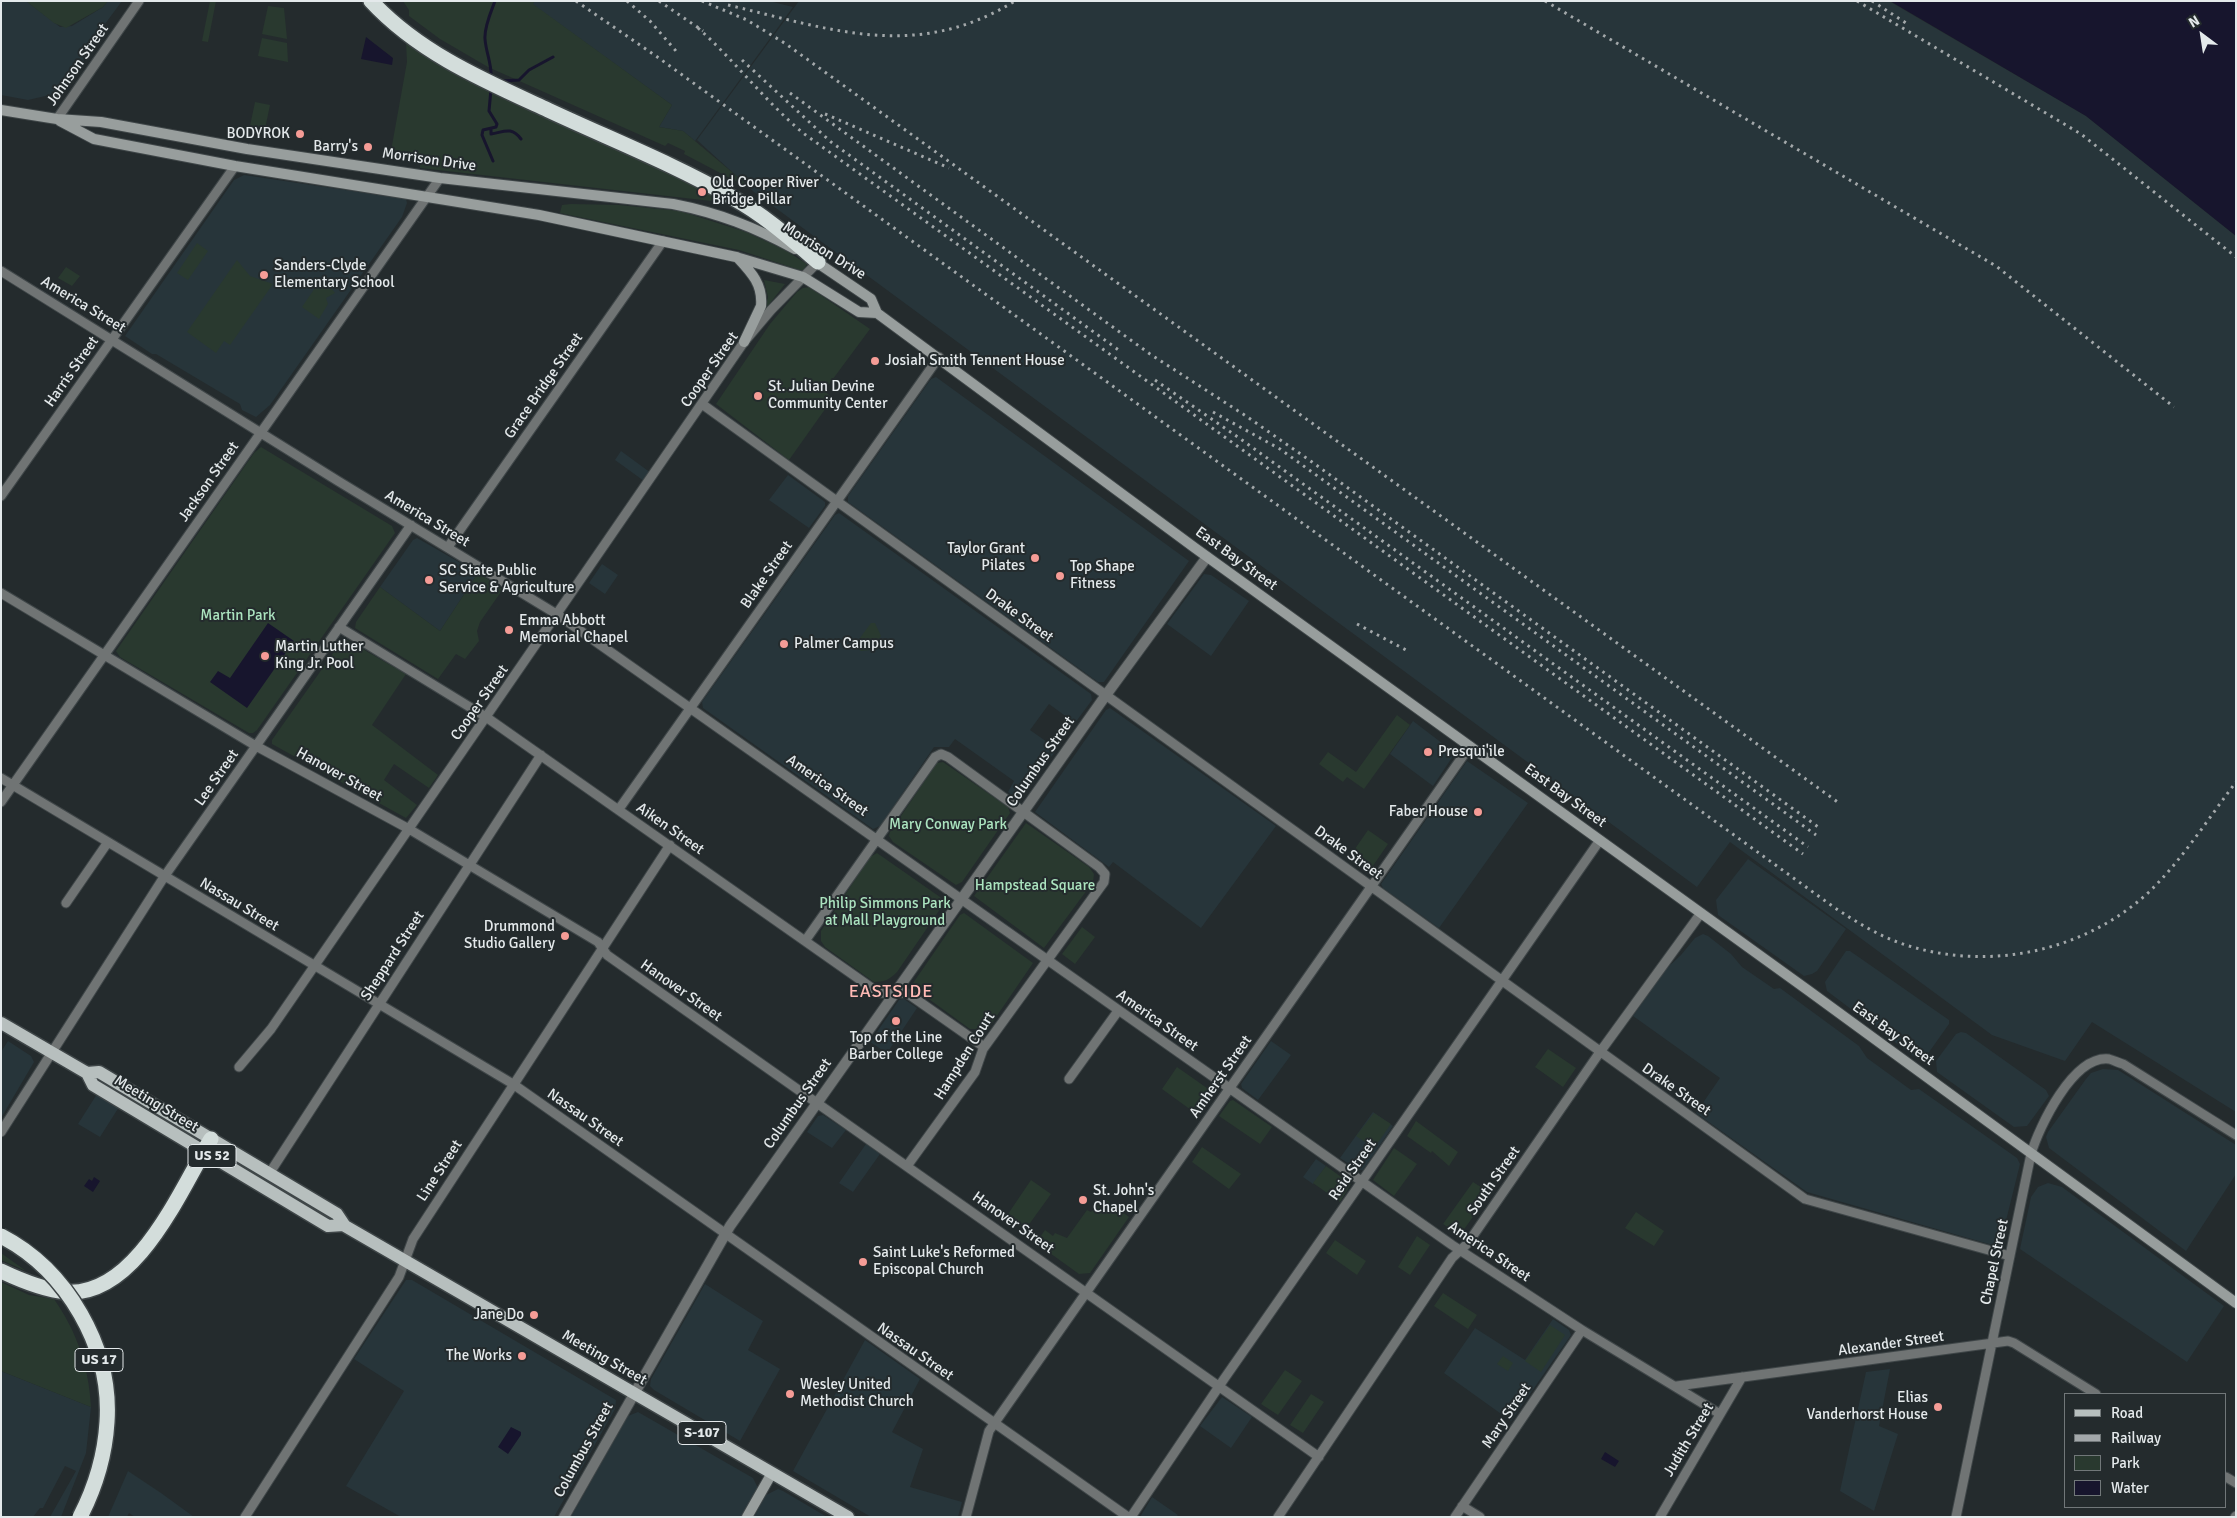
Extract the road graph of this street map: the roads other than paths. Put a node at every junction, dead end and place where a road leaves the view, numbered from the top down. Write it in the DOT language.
graph roads {
  1 [pos="139,1"];
  2 [pos="371,1"];
  3 [pos="1,110"];
  4 [pos="57,120"];
  5 [pos="235,166"];
  6 [pos="440,178"];
  7 [pos="428,196"];
  8 [pos="663,241"];
  9 [pos="736,257"];
  10 [pos="818,262"];
  11 [pos="1,271"];
  12 [pos="803,277"];
  13 [pos="877,313"];
  14 [pos="112,339"];
  15 [pos="744,342"];
  16 [pos="939,358"];
  17 [pos="702,404"];
  18 [pos="261,432"];
  19 [pos="1,496"];
  20 [pos="836,502"];
  21 [pos="411,525"];
  22 [pos="448,547"];
  23 [pos="1207,557"];
  24 [pos="1,593"];
  25 [pos="558,615"];
  26 [pos="340,627"];
  27 [pos="104,655"];
  28 [pos="1106,695"];
  29 [pos="692,707"];
  30 [pos="486,717"];
  31 [pos="256,746"];
  32 [pos="1470,746"];
  33 [pos="541,755"];
  34 [pos="1,778"];
  35 [pos="14,785"];
  36 [pos="1,802"];
  37 [pos="619,809"];
  38 [pos="1024,812"];
  39 [pos="409,829"];
  40 [pos="876,838"];
  41 [pos="1600,840"];
  42 [pos="108,842"];
  43 [pos="670,845"];
  44 [pos="469,864"];
  45 [pos="164,877"];
  46 [pos="1371,887"];
  47 [pos="961,899"];
  48 [pos="66,903"];
  49 [pos="1701,913"];
  50 [pos="805,941"];
  51 [pos="601,948"];
  52 [pos="1046,960"];
  53 [pos="314,966"];
  54 [pos="1502,981"];
  55 [pos="895,993"];
  56 [pos="378,1005"];
  57 [pos="1118,1011"];
  58 [pos="2,1022"];
  59 [pos="984,1047"];
  60 [pos="53,1052"];
  61 [pos="1600,1052"];
  62 [pos="239,1067"];
  63 [pos="1069,1079"];
  64 [pos="513,1084"];
  65 [pos="1229,1089"];
  66 [pos="817,1102"];
  67 [pos="1,1132"];
  68 [pos="2236,1135"];
  69 [pos="207,1145"];
  70 [pos="2031,1154"];
  71 [pos="907,1166"];
  72 [pos="269,1174"];
  73 [pos="1361,1182"];
  74 [pos="344,1225"];
  75 [pos="725,1234"];
  76 [pos="1,1236"];
  77 [pos="1460,1250"];
  78 [pos="2010,1256"];
  79 [pos="405,1261"];
  80 [pos="1,1271"];
  81 [pos="1088,1292"];
  82 [pos="2236,1303"];
  83 [pos="1582,1330"];
  84 [pos="1992,1344"];
  85 [pos="1742,1377"];
  86 [pos="1219,1386"];
  87 [pos="1677,1386"];
  88 [pos="2094,1393"];
  89 [pos="633,1394"];
  90 [pos="1720,1414"];
  91 [pos="994,1424"];
  92 [pos="1318,1457"];
  93 [pos="772,1473"];
  94 [pos="1462,1506"];
  95 [pos="80,1517"];
  96 [pos="245,1517"];
  97 [pos="564,1517"];
  98 [pos="747,1517"];
  99 [pos="848,1517"];
  100 [pos="966,1517"];
  101 [pos="1130,1517"];
  102 [pos="1278,1517"];
  103 [pos="1455,1517"];
  104 [pos="1480,1517"];
  105 [pos="1660,1517"];
  106 [pos="1956,1517"];
  1 -- 4 [label="street, Johnson Street"];
  2 -- 10 [label="highway"];
  3 -- 4 [label="main road, Morrison Drive"];
  4 -- 5 [label="main road, Morrison Drive"];
  4 -- 6 [label="main road, Morrison Drive"];
  5 -- 7 [label="main road, Morrison Drive"];
  5 -- 14 [label="street, Harris Street"];
  6 -- 7 [label="street, Jackson Street"];
  6 -- 10 [label="main road, Morrison Drive"];
  7 -- 8 [label="main road, Morrison Drive"];
  7 -- 18 [label="street, Jackson Street"];
  8 -- 9 [label="main road, Morrison Drive"];
  8 -- 22 [label="street, Grace Bridge Street"];
  9 -- 12 [label="main road, Morrison Drive"];
  9 -- 15 [label="main road"];
  10 -- 12 [label="street, Cooper Street"];
  10 -- 13 [label="main road, Morrison Drive"];
  11 -- 14 [label="street, America Street"];
  12 -- 13 [label="main road, Morrison Drive"];
  12 -- 15 [label="street, Cooper Street"];
  13 -- 16 [label="main road, East Bay Street"];
  14 -- 18 [label="street, America Street"];
  14 -- 19 [label="street, Harris Street"];
  15 -- 17 [label="street, Cooper Street"];
  16 -- 20 [label="street, Blake Street"];
  16 -- 23 [label="main road, East Bay Street"];
  17 -- 20 [label="street, Drake Street"];
  17 -- 25 [label="street, Cooper Street"];
  18 -- 21 [label="street, America Street"];
  18 -- 27 [label="street, Jackson Street"];
  20 -- 28 [label="street, Drake Street"];
  20 -- 29 [label="street, Blake Street"];
  21 -- 22 [label="street, America Street"];
  21 -- 26 [label="street, Lee Street"];
  22 -- 25 [label="street, America Street"];
  23 -- 28 [label="street, Columbus Street"];
  23 -- 32 [label="main road, East Bay Street"];
  24 -- 27 [label="street, Hanover Street"];
  25 -- 29 [label="street, America Street"];
  25 -- 30 [label="street, Cooper Street"];
  26 -- 30 [label="street, Aiken Street"];
  26 -- 31 [label="street, Lee Street"];
  27 -- 31 [label="street, Hanover Street"];
  27 -- 35 [label="street, Jackson Street"];
  28 -- 38 [label="street, Columbus Street"];
  28 -- 46 [label="street, Drake Street"];
  29 -- 37 [label="street, Blake Street"];
  29 -- 40 [label="street, America Street"];
  30 -- 33 [label="street, Aiken Street"];
  30 -- 39 [label="street, Cooper Street"];
  31 -- 39 [label="street, Hanover Street"];
  31 -- 45 [label="street, Lee Street"];
  32 -- 41 [label="main road, East Bay Street"];
  32 -- 46 [label="street, Amherst Street"];
  33 -- 37 [label="street, Aiken Street"];
  33 -- 44 [label="street, Sheppard Street"];
  34 -- 35 [label="street, Nassau Street"];
  35 -- 36 [label="street, Jackson Street"];
  35 -- 42 [label="street, Nassau Street"];
  37 -- 43 [label="street, Aiken Street"];
  38 -- 40 [label="street"];
  38 -- 47 [label="street, Columbus Street"];
  38 -- 52 [label="street, Hampden Court"];
  39 -- 44 [label="street, Hanover Street"];
  39 -- 53 [label="street, Cooper Street"];
  40 -- 47 [label="street, America Street"];
  40 -- 50 [label="street"];
  41 -- 49 [label="main road, East Bay Street"];
  41 -- 54 [label="street, Reid Street"];
  42 -- 45 [label="street, Nassau Street"];
  42 -- 48 [label="street"];
  43 -- 50 [label="street, Aiken Street"];
  43 -- 51 [label="street, Line Street"];
  44 -- 51 [label="street, Hanover Street"];
  44 -- 56 [label="street, Sheppard Street"];
  45 -- 53 [label="street, Nassau Street"];
  45 -- 60 [label="street, Lee Street"];
  46 -- 54 [label="street, Drake Street"];
  46 -- 65 [label="street, Amherst Street"];
  47 -- 52 [label="street, America Street"];
  47 -- 55 [label="street, Columbus Street"];
  49 -- 61 [label="street, South Street"];
  49 -- 70 [label="main road, East Bay Street"];
  50 -- 55 [label="street, Aiken Street"];
  51 -- 64 [label="street, Line Street"];
  51 -- 66 [label="street, Hanover Street"];
  52 -- 57 [label="street, America Street"];
  52 -- 59 [label="street, Hampden Court"];
  53 -- 56 [label="street, Nassau Street"];
  53 -- 62 [label="street, Cooper Street"];
  54 -- 61 [label="street, Drake Street"];
  54 -- 73 [label="street, Reid Street"];
  55 -- 59 [label="street, Aiken Street"];
  55 -- 66 [label="street, Columbus Street"];
  56 -- 64 [label="street, Nassau Street"];
  56 -- 72 [label="street, Sheppard Street"];
  57 -- 63 [label="street"];
  57 -- 65 [label="street, America Street"];
  58 -- 60 [label="main road, Meeting Street / US 52"];
  59 -- 71 [label="street, Hampden Court"];
  60 -- 67 [label="street, Lee Street"];
  60 -- 69 [label="main road, Meeting Street / US 52"];
  61 -- 77 [label="street, South Street"];
  61 -- 78 [label="street, Drake Street"];
  64 -- 75 [label="street, Nassau Street"];
  64 -- 79 [label="street, Line Street"];
  65 -- 73 [label="street, America Street"];
  65 -- 81 [label="street, Amherst Street"];
  66 -- 71 [label="street, Hanover Street"];
  66 -- 75 [label="street, Columbus Street"];
  68 -- 70 [label="street, Chapel Street"];
  69 -- 72 [label="main road, Meeting Street / US 52"];
  69 -- 74 [label="main road, Meeting Street / US 52"];
  69 -- 80 [label="highway"];
  70 -- 78 [label="street, Chapel Street"];
  70 -- 82 [label="main road, East Bay Street"];
  71 -- 81 [label="street, Hanover Street"];
  72 -- 74 [label="main road, Meeting Street / US 52"];
  73 -- 77 [label="street, America Street"];
  73 -- 86 [label="street, Reid Street"];
  74 -- 79 [label="main road, Meeting Street / US 52"];
  75 -- 89 [label="street, Columbus Street"];
  75 -- 91 [label="street, Nassau Street"];
  76 -- 95 [label="highway, US 17, bridge"];
  77 -- 83 [label="street, America Street"];
  77 -- 92 [label="street, South Street"];
  78 -- 84 [label="street, Chapel Street"];
  79 -- 89 [label="main road, Meeting Street / S-107"];
  79 -- 96 [label="street, Line Street"];
  81 -- 86 [label="street, Hanover Street"];
  81 -- 91 [label="street, Amherst Street"];
  83 -- 87 [label="street, America Street"];
  83 -- 94 [label="street, Mary Street"];
  84 -- 85 [label="street, Alexander Street"];
  84 -- 88 [label="street, Alexander Street"];
  84 -- 106 [label="street, Chapel Street"];
  85 -- 87 [label="street, Alexander Street"];
  85 -- 90 [label="street, Judith Street"];
  86 -- 92 [label="street, Hanover Street"];
  86 -- 101 [label="street, Reid Street"];
  87 -- 90 [label="street, America Street"];
  89 -- 93 [label="main road, Meeting Street / S-107"];
  89 -- 97 [label="street, Columbus Street"];
  90 -- 105 [label="street, Judith Street"];
  91 -- 100 [label="street, Amherst Street"];
  91 -- 101 [label="street, Nassau Street"];
  92 -- 102 [label="street, South Street"];
  93 -- 98 [label="main road"];
  93 -- 99 [label="main road, Meeting Street / S-107"];
  94 -- 103 [label="street, Mary Street"];
  94 -- 104 [label="street"];
}
